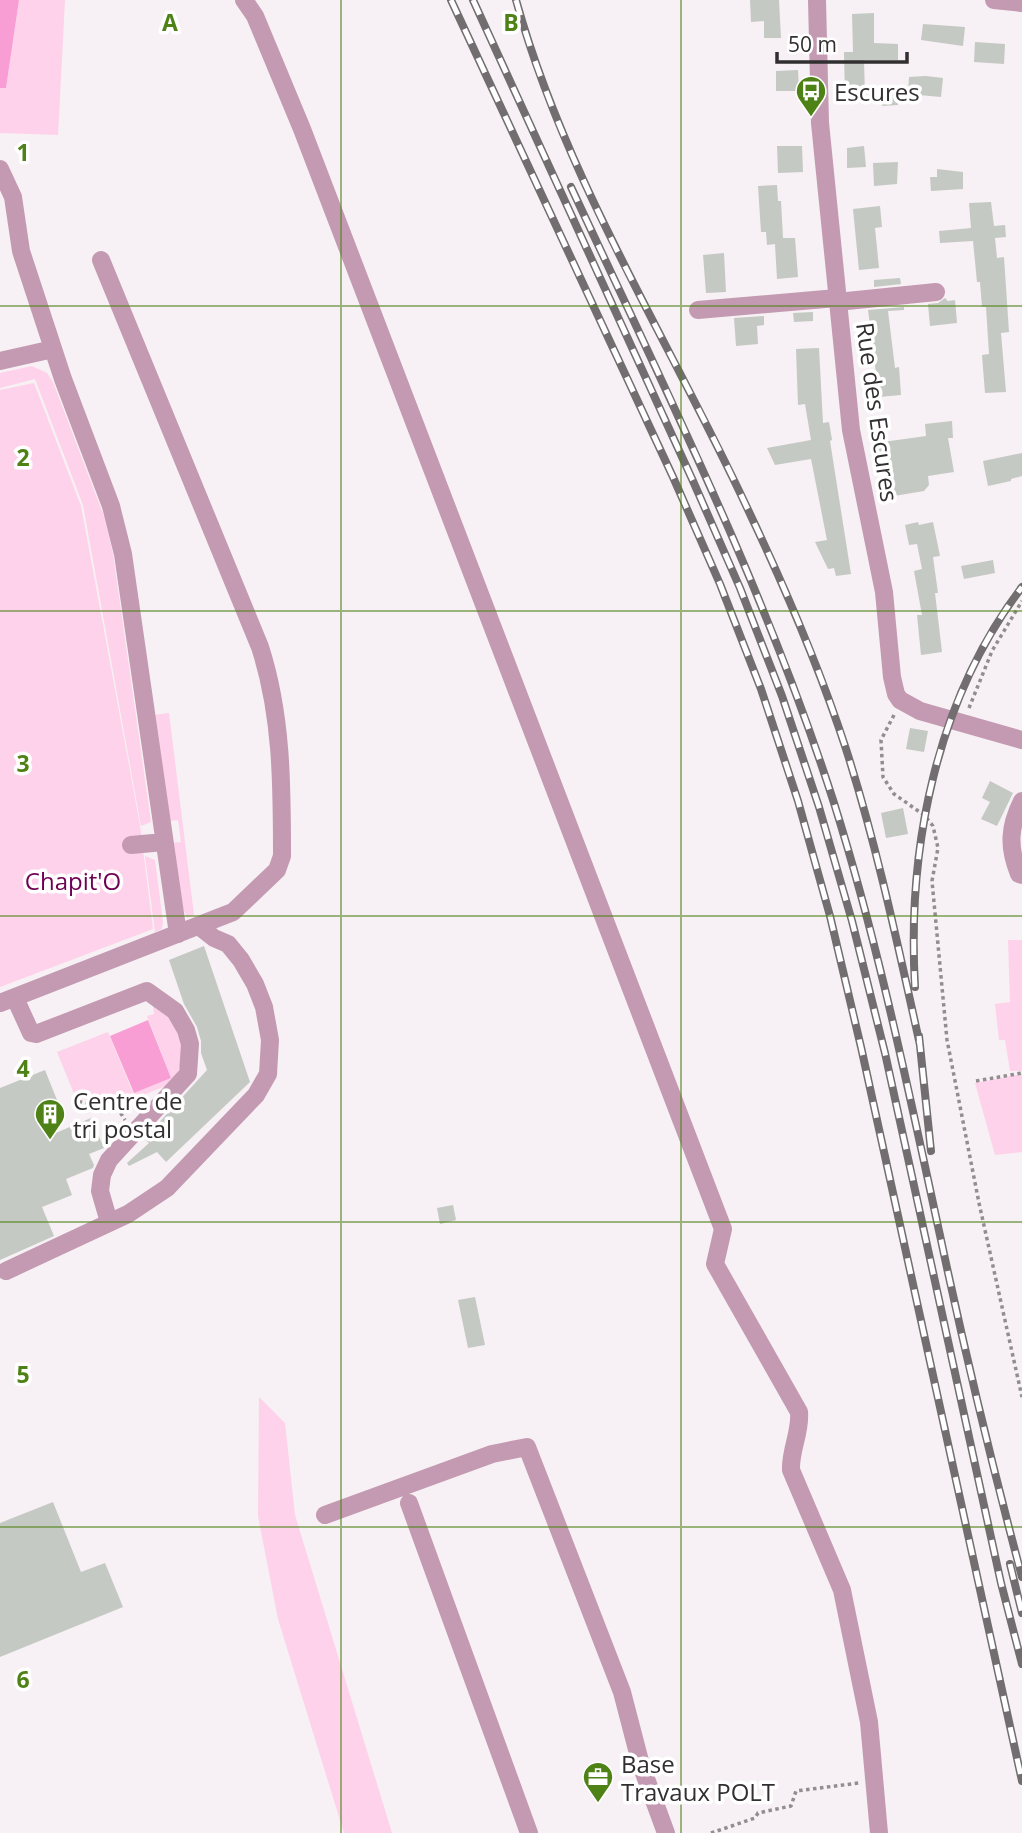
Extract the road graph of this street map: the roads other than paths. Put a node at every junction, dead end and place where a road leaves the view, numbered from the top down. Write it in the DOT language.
graph roads {
  1 [pos="244,0"];
  2 [pos="817,0"];
  3 [pos="994,0"];
  4 [pos="1022,3"];
  5 [pos="0,169"];
  6 [pos="100,260"];
  7 [pos="936,292"];
  8 [pos="837,300"];
  9 [pos="698,310"];
  10 [pos="53,349"];
  11 [pos="0,361"];
  12 [pos="1022,740"];
  13 [pos="1022,801"];
  14 [pos="163,842"];
  15 [pos="131,845"];
  16 [pos="1022,875"];
  17 [pos="200,927"];
  18 [pos="178,934"];
  19 [pos="8,1001"];
  20 [pos="109,1222"];
  21 [pos="6,1271"];
  22 [pos="409,1503"];
  23 [pos="326,1515"];
  24 [pos="662,1832"];
  25 [pos="528,1833"];
  26 [pos="879,1833"];
  1 -- 26 [label="street"];
  2 -- 8 [label="street, Rue des Escures"];
  3 -- 4 [label="street"];
  5 -- 10 [label="street"];
  6 -- 17 [label="street"];
  7 -- 8 [label="street"];
  8 -- 9 [label="street"];
  8 -- 12 [label="street, Rue des Escures"];
  10 -- 11 [label="street"];
  10 -- 14 [label="street"];
  13 -- 16 [label="street"];
  14 -- 15 [label="street"];
  14 -- 18 [label="street"];
  17 -- 18 [label="street"];
  17 -- 20 [label="street"];
  18 -- 19 [label="street"];
  19 -- 20 [label="street"];
  20 -- 21 [label="street"];
  22 -- 25 [label="street"];
  23 -- 24 [label="street"];
}
